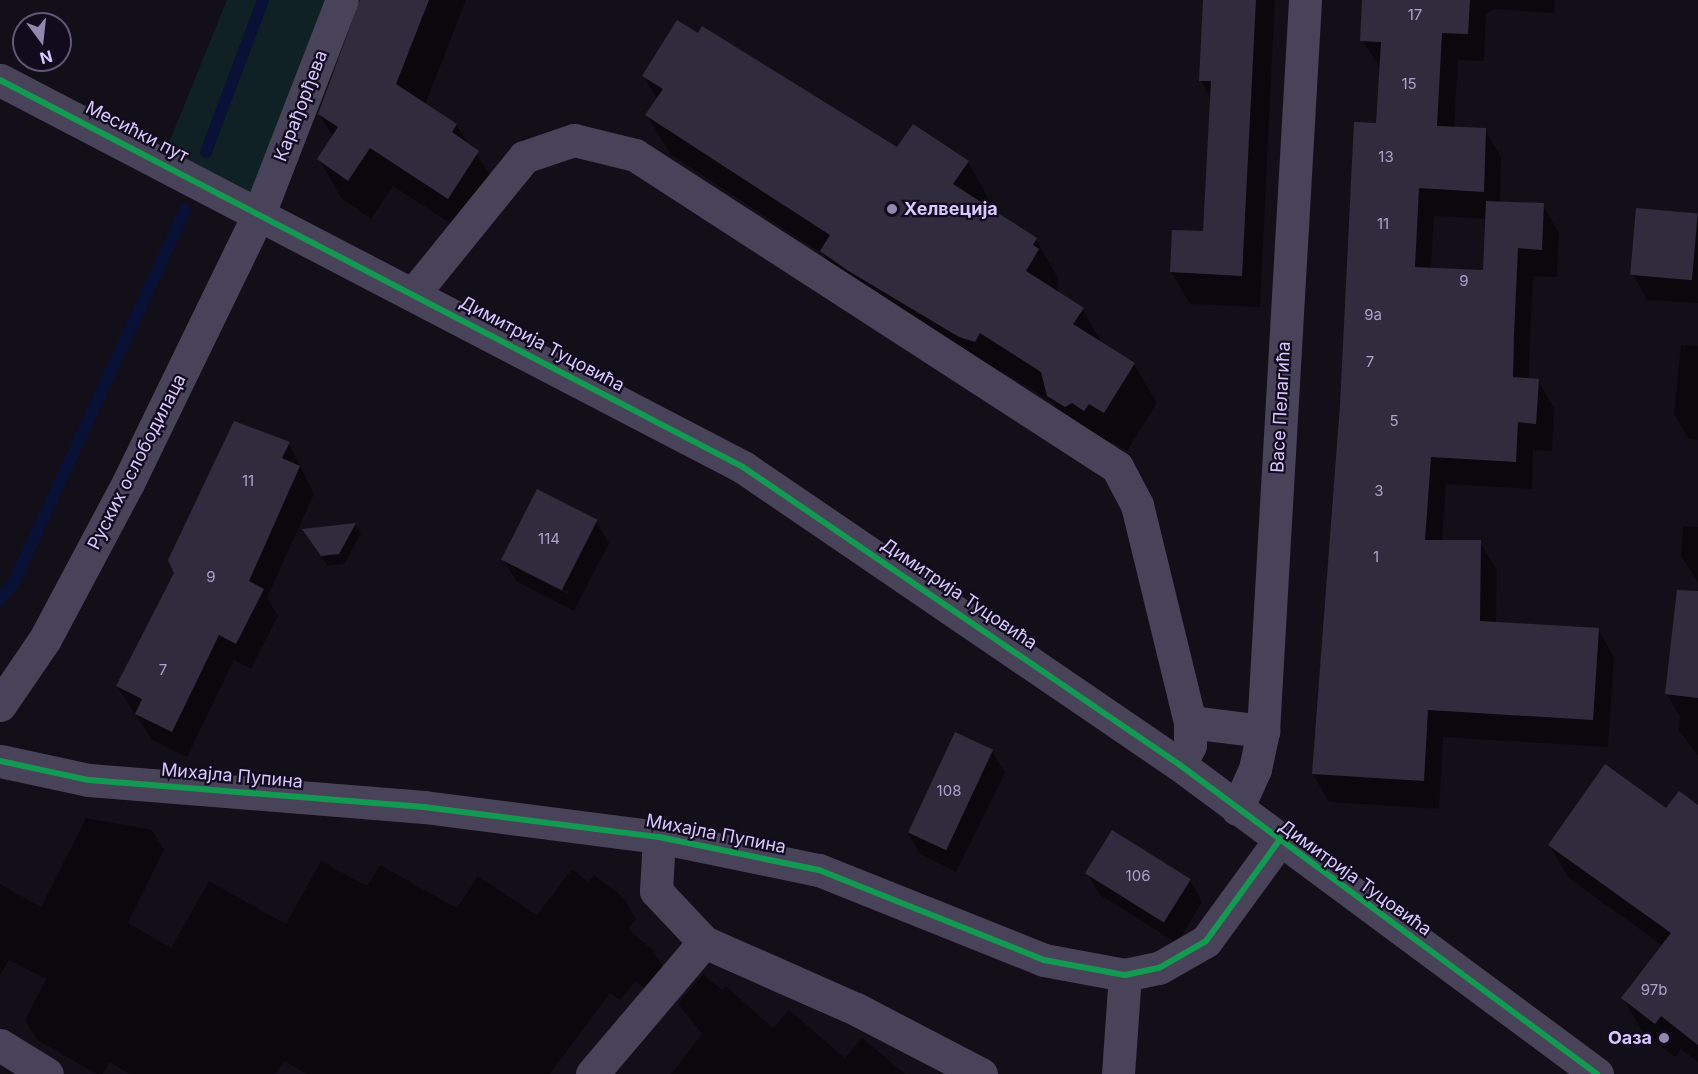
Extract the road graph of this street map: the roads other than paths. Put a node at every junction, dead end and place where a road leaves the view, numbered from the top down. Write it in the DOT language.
graph roads {
  1 [pos="342,0"];
  2 [pos="1305,0"];
  3 [pos="0,80"];
  4 [pos="260,211"];
  5 [pos="414,293"];
  6 [pos="0,705"];
  7 [pos="1190,722"];
  8 [pos="1263,730"];
  9 [pos="0,761"];
  10 [pos="1180,765"];
  11 [pos="1237,809"];
  12 [pos="659,837"];
  13 [pos="1279,841"];
  14 [pos="704,942"];
  15 [pos="1125,975"];
  16 [pos="0,1045"];
  17 [pos="1120,1061"];
  18 [pos="47,1074"];
  19 [pos="592,1074"];
  20 [pos="981,1074"];
  21 [pos="1597,1074"];
  1 -- 4 [label="street, Карађорђева"];
  2 -- 8 [label="street, Васе Пелагића"];
  3 -- 4 [label="street, Месићки пут"];
  4 -- 5 [label="street, Димитрија Туцовића"];
  4 -- 6 [label="street, Руских ослободилаца"];
  5 -- 7 [label="street"];
  5 -- 10 [label="street, Димитрија Туцовића"];
  7 -- 8 [label="street"];
  7 -- 10 [label="street"];
  8 -- 11 [label="street, Васе Пелагића"];
  9 -- 12 [label="street, Михајла Пупина"];
  10 -- 11 [label="street, Димитрија Туцовића"];
  11 -- 13 [label="street, Димитрија Туцовића"];
  12 -- 14 [label="street, Михајла Пупина"];
  12 -- 15 [label="street, Михајла Пупина"];
  13 -- 15 [label="street, Михајла Пупина"];
  13 -- 21 [label="street, Димитрија Туцовића"];
  14 -- 19 [label="street"];
  14 -- 20 [label="street, Михајла Пупина"];
  15 -- 17 [label="street"];
  16 -- 18 [label="street"];
}
